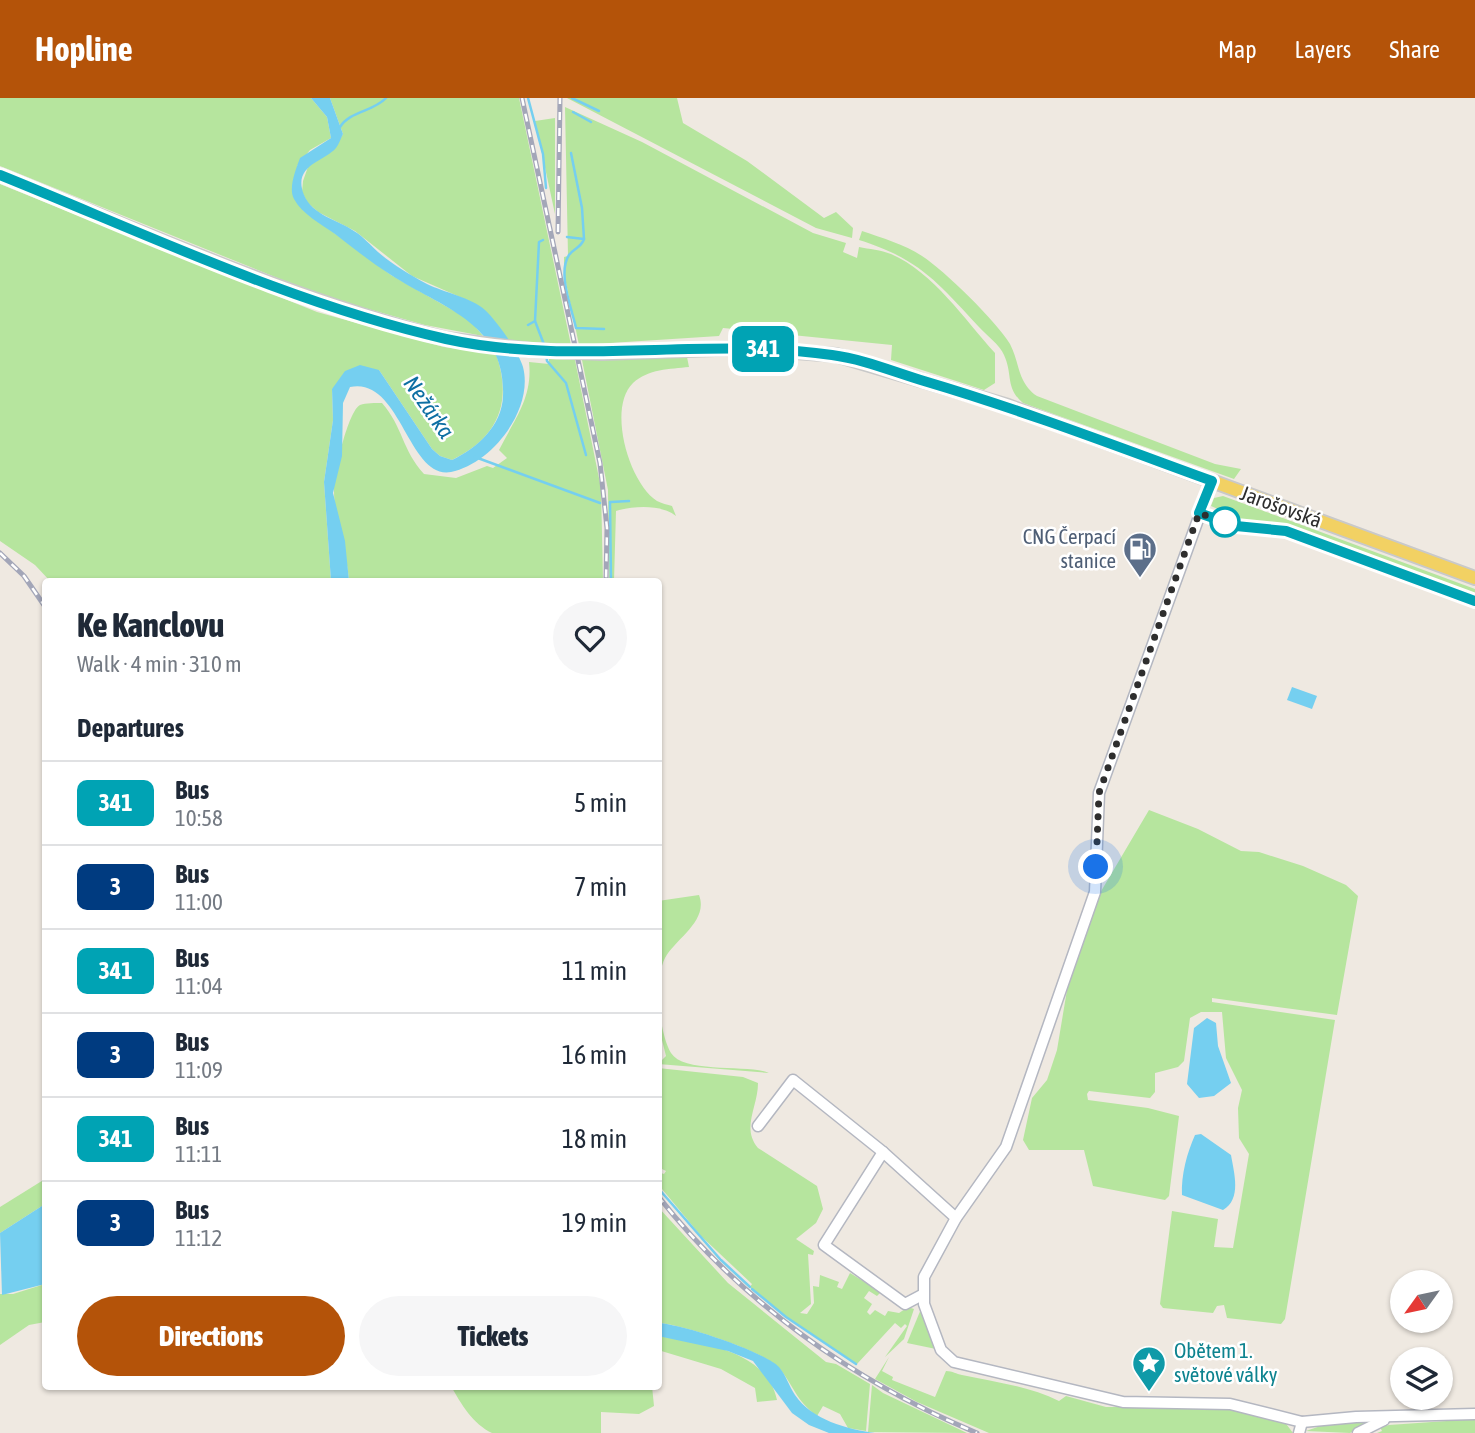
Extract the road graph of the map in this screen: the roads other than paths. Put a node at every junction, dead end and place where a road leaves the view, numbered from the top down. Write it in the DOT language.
graph roads {
  1 [pos="0,175"];
  2 [pos="1212,481"];
  3 [pos="1475,578"];
  4 [pos="758,1126"];
  5 [pos="883,1152"];
  6 [pos="956,1218"];
  7 [pos="922,1295"];
  8 [pos="1475,1414"];
  9 [pos="1387,1419"];
  10 [pos="1300,1428"];
  11 [pos="1358,1433"];
  1 -- 2 [label="main road, Jarošovská, bridge"];
  2 -- 3 [label="main road, Jarošovská"];
  2 -- 6 [label="street"];
  4 -- 5 [label="street"];
  5 -- 6 [label="street"];
  5 -- 7 [label="street"];
  6 -- 7 [label="street"];
  7 -- 10 [label="street"];
  8 -- 9 [label="street"];
  9 -- 10 [label="street"];
  9 -- 11 [label="street"];
}
